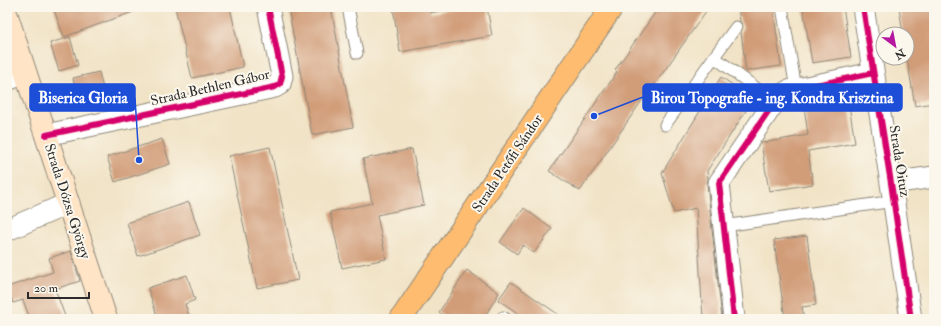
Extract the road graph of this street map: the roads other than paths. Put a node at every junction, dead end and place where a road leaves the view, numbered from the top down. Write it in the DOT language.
graph roads {
  1 [pos="268,7"];
  2 [pos="348,7"];
  3 [pos="612,7"];
  4 [pos="782,7"];
  5 [pos="863,7"];
  6 [pos="7,16"];
  7 [pos="736,27"];
  8 [pos="357,54"];
  9 [pos="714,58"];
  10 [pos="873,73"];
  11 [pos="16,77"];
  12 [pos="796,89"];
  13 [pos="774,102"];
  14 [pos="666,125"];
  15 [pos="46,135"];
  16 [pos="934,177"];
  17 [pos="893,192"];
  18 [pos="69,203"];
  19 [pos="724,226"];
  20 [pos="7,230"];
  21 [pos="106,319"];
  22 [pos="401,319"];
  23 [pos="734,319"];
  24 [pos="911,319"];
  1 -- 15 [label="street, Strada Bethlen Gábor"];
  2 -- 8 [label="lane"];
  3 -- 22 [label="main road, Strada Petőfi Sándor"];
  4 -- 12 [label="lane"];
  5 -- 10 [label="street, Strada Oituz"];
  6 -- 11 [label="main road, Strada Dózsa György"];
  7 -- 9 [label="lane"];
  9 -- 13 [label="lane"];
  9 -- 14 [label="lane"];
  10 -- 12 [label="street"];
  10 -- 17 [label="street, Strada Oituz"];
  11 -- 15 [label="main road, Strada Dózsa György"];
  12 -- 13 [label="street"];
  13 -- 19 [label="street"];
  15 -- 18 [label="main road, Strada Dózsa György"];
  16 -- 17 [label="street, Strada Oituz"];
  17 -- 19 [label="lane"];
  17 -- 24 [label="street, Strada Oituz"];
  18 -- 20 [label="street"];
  18 -- 21 [label="main road, Strada Dózsa György"];
  19 -- 23 [label="street"];
}
